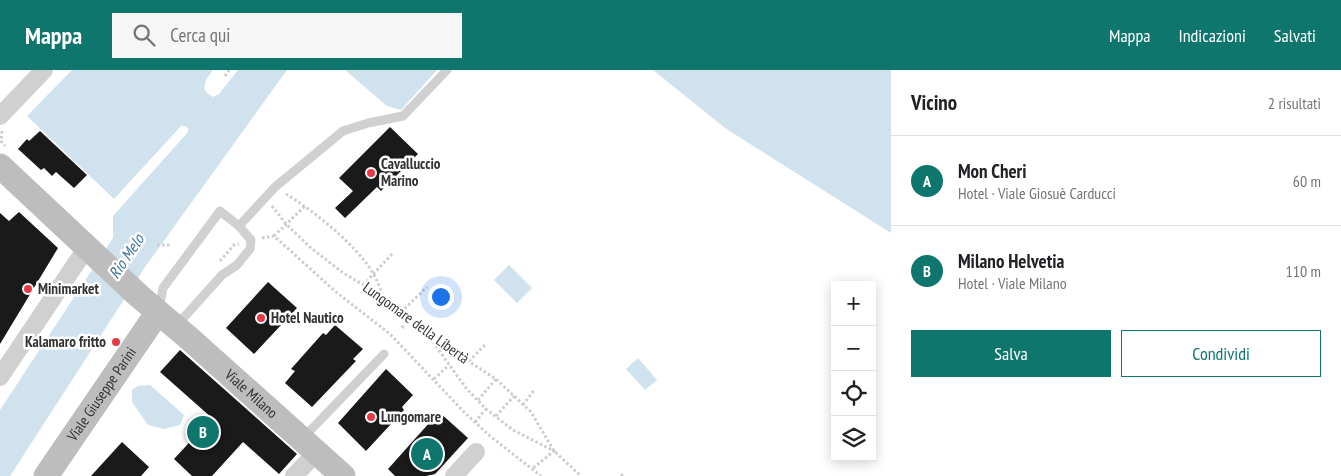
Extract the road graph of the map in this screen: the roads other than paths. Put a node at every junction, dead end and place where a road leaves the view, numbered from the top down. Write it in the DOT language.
graph roads {
  1 [pos="44,70"];
  2 [pos="447,70"];
  3 [pos="2,122"];
  4 [pos="5,158"];
  5 [pos="239,226"];
  6 [pos="92,252"];
  7 [pos="167,320"];
  8 [pos="384,354"];
  9 [pos="0,377"];
  10 [pos="310,445"];
  11 [pos="476,452"];
  12 [pos="46,476"];
  13 [pos="294,476"];
  14 [pos="343,476"];
  15 [pos="454,476"];
  1 -- 3 [label="street"];
  2 -- 5 [label="lane"];
  4 -- 6 [label="street, Viale Milano"];
  5 -- 7 [label="lane"];
  5 -- 7 [label="lane"];
  6 -- 7 [label="street, Viale Milano"];
  6 -- 9 [label="street"];
  7 -- 10 [label="street, Viale Milano"];
  7 -- 12 [label="street, Viale Giuseppe Parini"];
  8 -- 10 [label="lane"];
  10 -- 13 [label="street"];
  10 -- 14 [label="street, Viale Milano"];
  11 -- 15 [label="street"];
}
